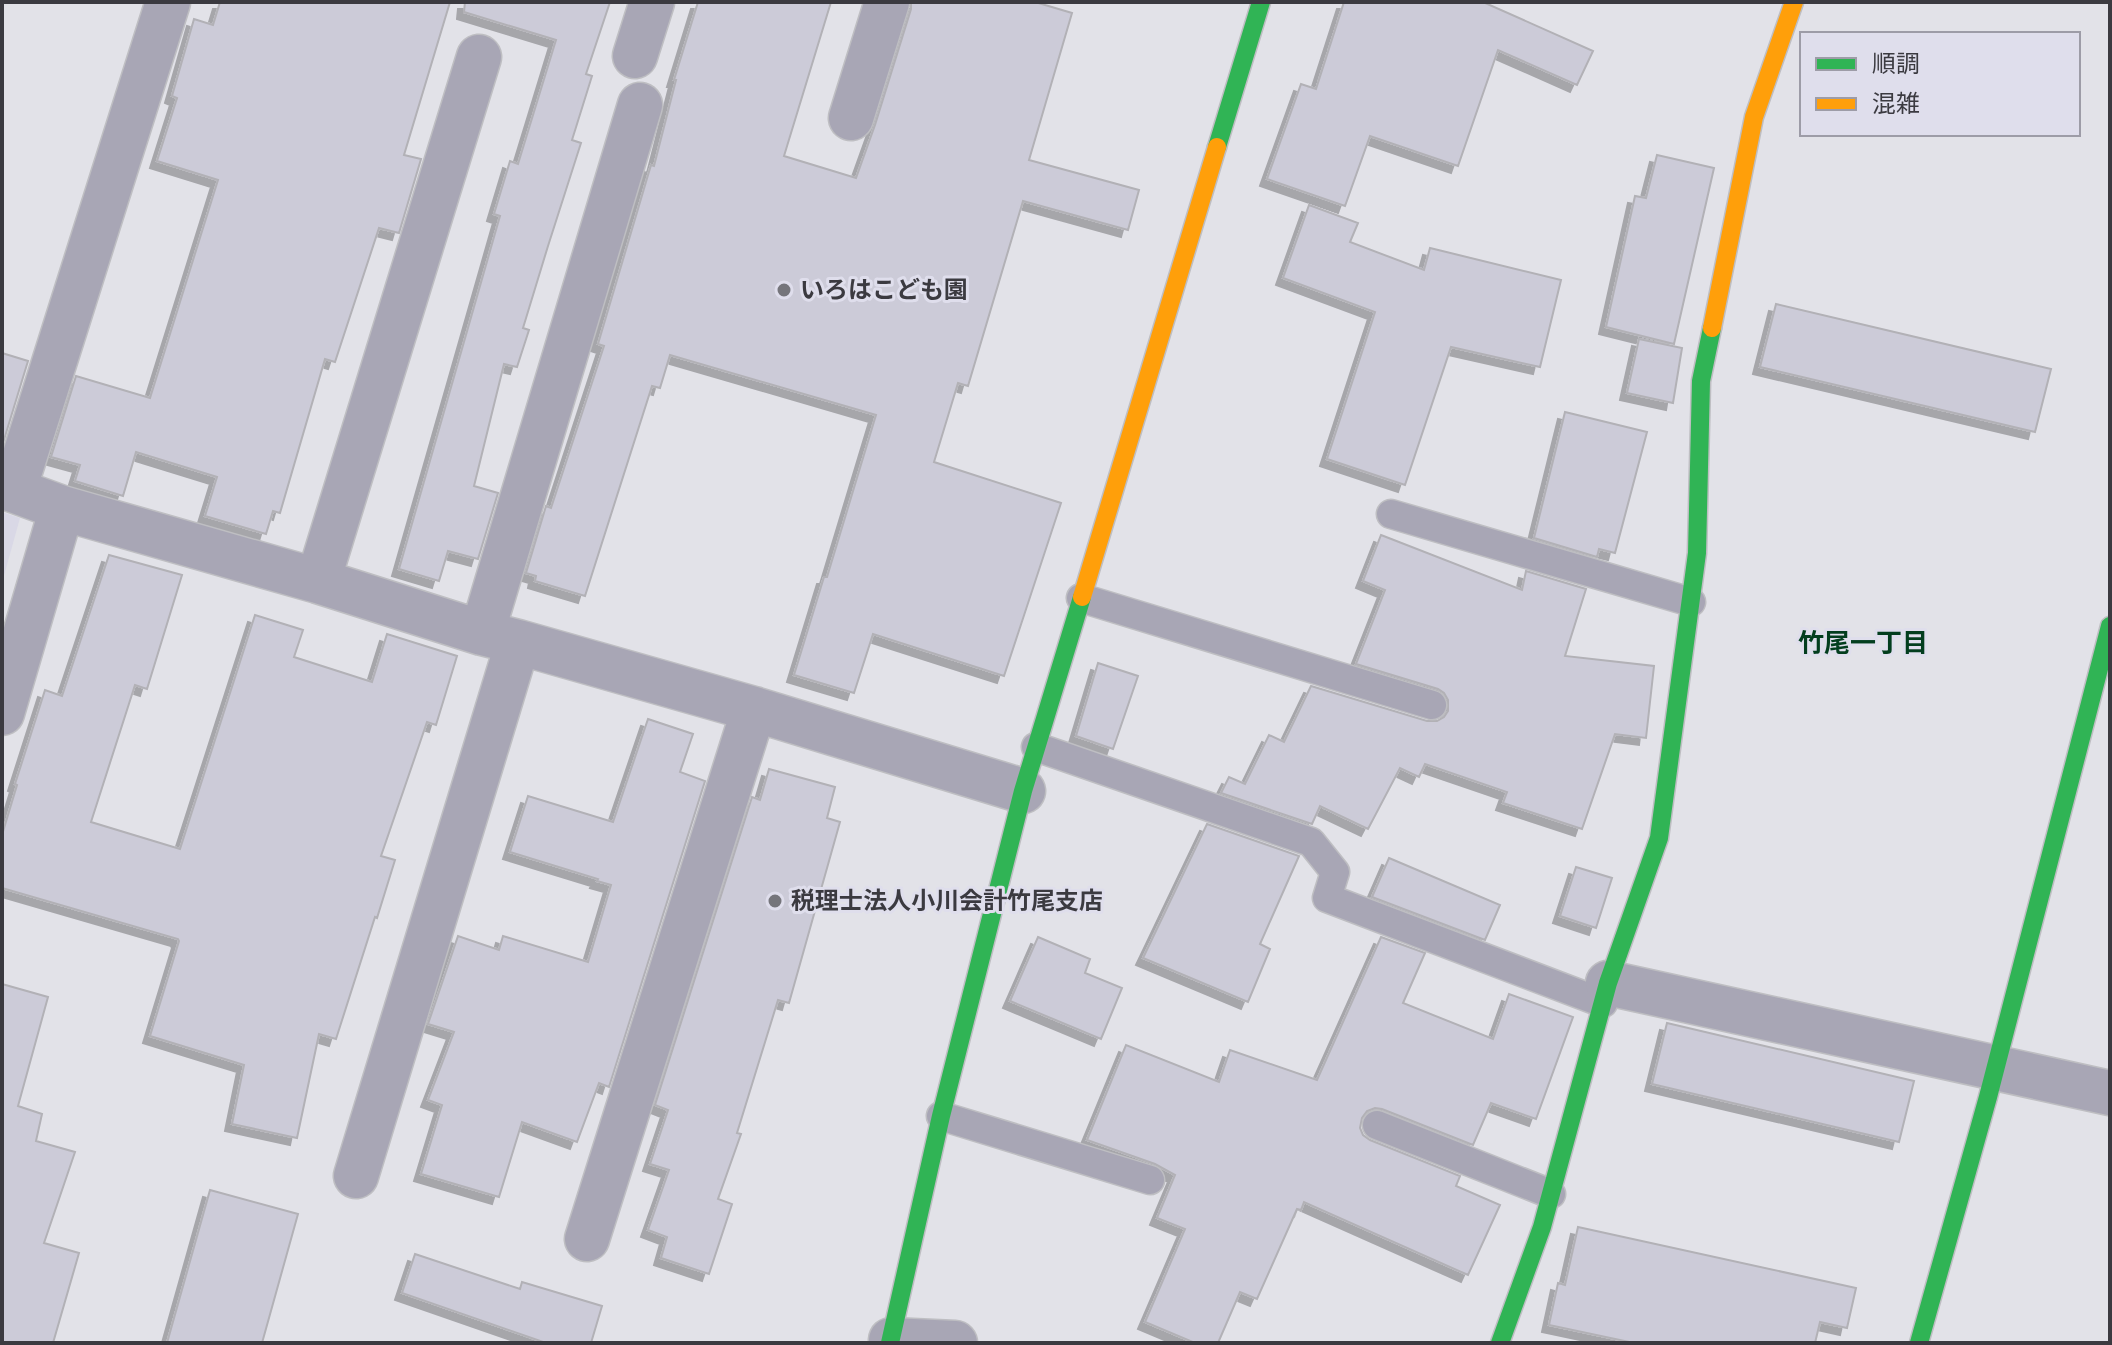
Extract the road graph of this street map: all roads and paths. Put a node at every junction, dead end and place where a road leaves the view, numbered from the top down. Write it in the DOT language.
graph roads {
  1 [pos="168,2"];
  2 [pos="652,2"];
  3 [pos="887,2"];
  4 [pos="1261,2"];
  5 [pos="1794,2"];
  6 [pos="635,56"];
  7 [pos="479,57"];
  8 [pos="640,105"];
  9 [pos="851,118"];
  10 [pos="8,488"];
  11 [pos="62,508"];
  12 [pos="1391,514"];
  13 [pos="318,581"];
  14 [pos="1081,598"];
  15 [pos="1691,602"];
  16 [pos="2110,626"];
  17 [pos="500,637"];
  18 [pos="1432,705"];
  19 [pos="754,709"];
  20 [pos="2,713"];
  21 [pos="1036,747"];
  22 [pos="1023,791"];
  23 [pos="1605,993"];
  24 [pos="1995,1067"];
  25 [pos="2110,1093"];
  26 [pos="941,1116"];
  27 [pos="1377,1125"];
  28 [pos="356,1176"];
  29 [pos="1150,1180"];
  30 [pos="1551,1194"];
  31 [pos="587,1239"];
  32 [pos="891,1341"];
  33 [pos="955,1343"];
  34 [pos="1500,1343"];
  35 [pos="1919,1343"];
  1 -- 10 [label="street"];
  2 -- 6 [label="street"];
  3 -- 9 [label="street"];
  4 -- 14 [label="street"];
  5 -- 15 [label="street"];
  7 -- 13 [label="street"];
  8 -- 17 [label="street"];
  10 -- 11 [label="street"];
  11 -- 13 [label="street"];
  11 -- 20 [label="street"];
  12 -- 15 [label="lane"];
  13 -- 17 [label="street"];
  14 -- 18 [label="lane"];
  14 -- 21 [label="street"];
  15 -- 23 [label="street"];
  16 -- 24 [label="street"];
  17 -- 19 [label="street"];
  17 -- 28 [label="street"];
  19 -- 22 [label="street"];
  19 -- 31 [label="street"];
  21 -- 22 [label="street"];
  21 -- 23 [label="lane"];
  22 -- 26 [label="street"];
  23 -- 24 [label="street"];
  23 -- 30 [label="street"];
  24 -- 25 [label="street"];
  24 -- 35 [label="street"];
  26 -- 29 [label="lane"];
  26 -- 32 [label="street"];
  27 -- 30 [label="lane"];
  30 -- 34 [label="street"];
  32 -- 33 [label="street"];
}
